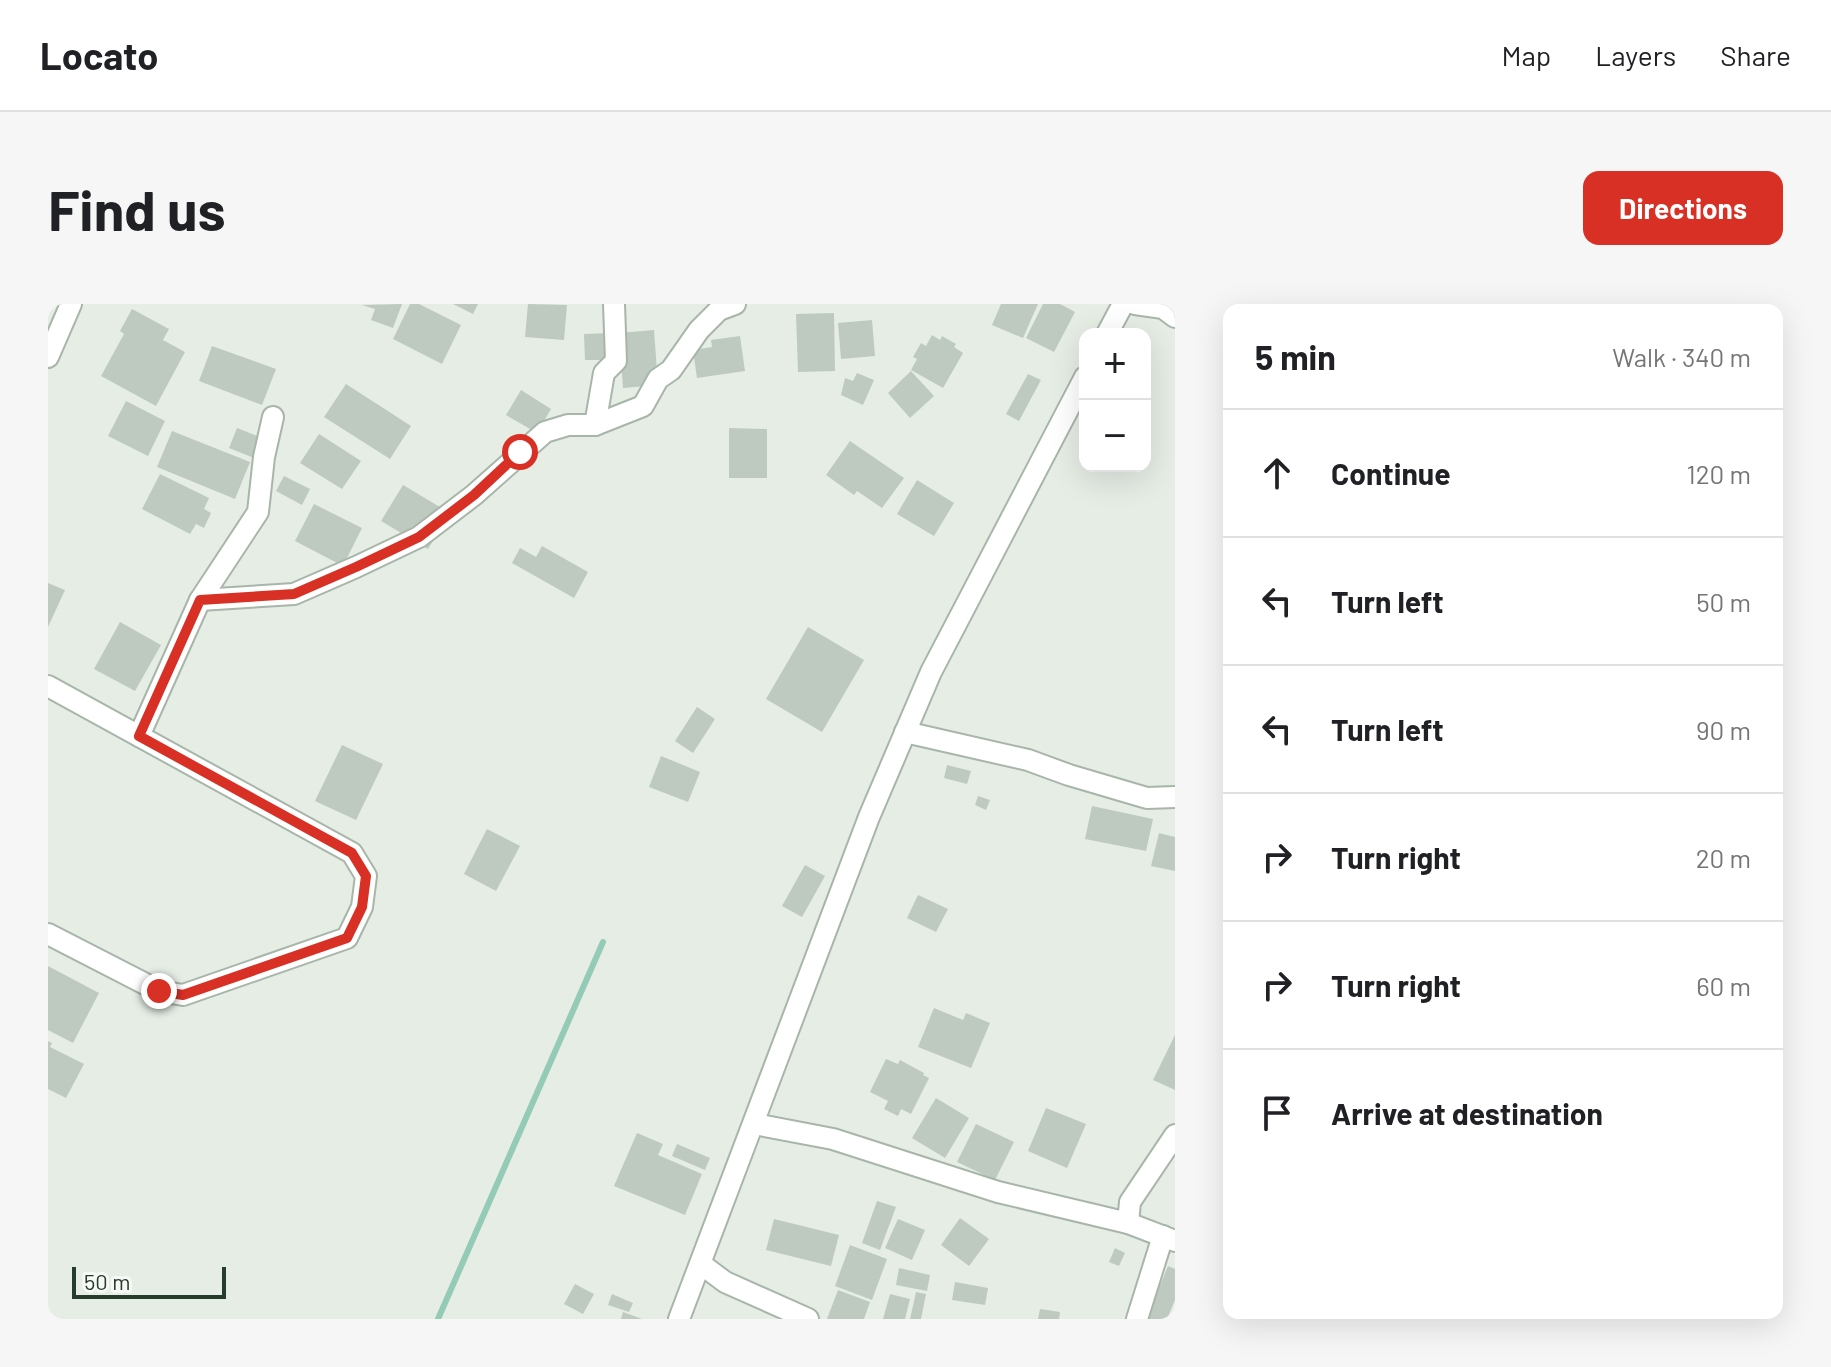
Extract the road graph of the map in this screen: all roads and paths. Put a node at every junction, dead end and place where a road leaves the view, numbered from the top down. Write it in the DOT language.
graph roads {
  1 [pos="71,304"];
  2 [pos="614,304"];
  3 [pos="735,304"];
  4 [pos="1123,304"];
  5 [pos="1135,304"];
  6 [pos="1175,317"];
  7 [pos="1110,328"];
  8 [pos="48,357"];
  9 [pos="1079,388"];
  10 [pos="273,417"];
  11 [pos="595,425"];
  12 [pos="200,600"];
  13 [pos="48,686"];
  14 [pos="905,732"];
  15 [pos="139,736"];
  16 [pos="1175,797"];
  17 [pos="48,934"];
  18 [pos="754,1124"];
  19 [pos="1175,1135"];
  20 [pos="1128,1223"];
  21 [pos="1169,1239"];
  22 [pos="701,1264"];
  23 [pos="679,1319"];
  24 [pos="808,1319"];
  25 [pos="1137,1319"];
  1 -- 8 [label="street"];
  2 -- 11 [label="street"];
  3 -- 11 [label="street"];
  4 -- 7 [label="street"];
  5 -- 6 [label="street"];
  9 -- 14 [label="street"];
  10 -- 12 [label="street"];
  11 -- 12 [label="street"];
  12 -- 15 [label="street"];
  13 -- 15 [label="street"];
  14 -- 16 [label="street"];
  14 -- 18 [label="street"];
  15 -- 17 [label="street"];
  18 -- 20 [label="street"];
  18 -- 22 [label="street"];
  19 -- 20 [label="street"];
  20 -- 21 [label="street"];
  21 -- 25 [label="street"];
  22 -- 23 [label="street"];
  22 -- 24 [label="street"];
}
